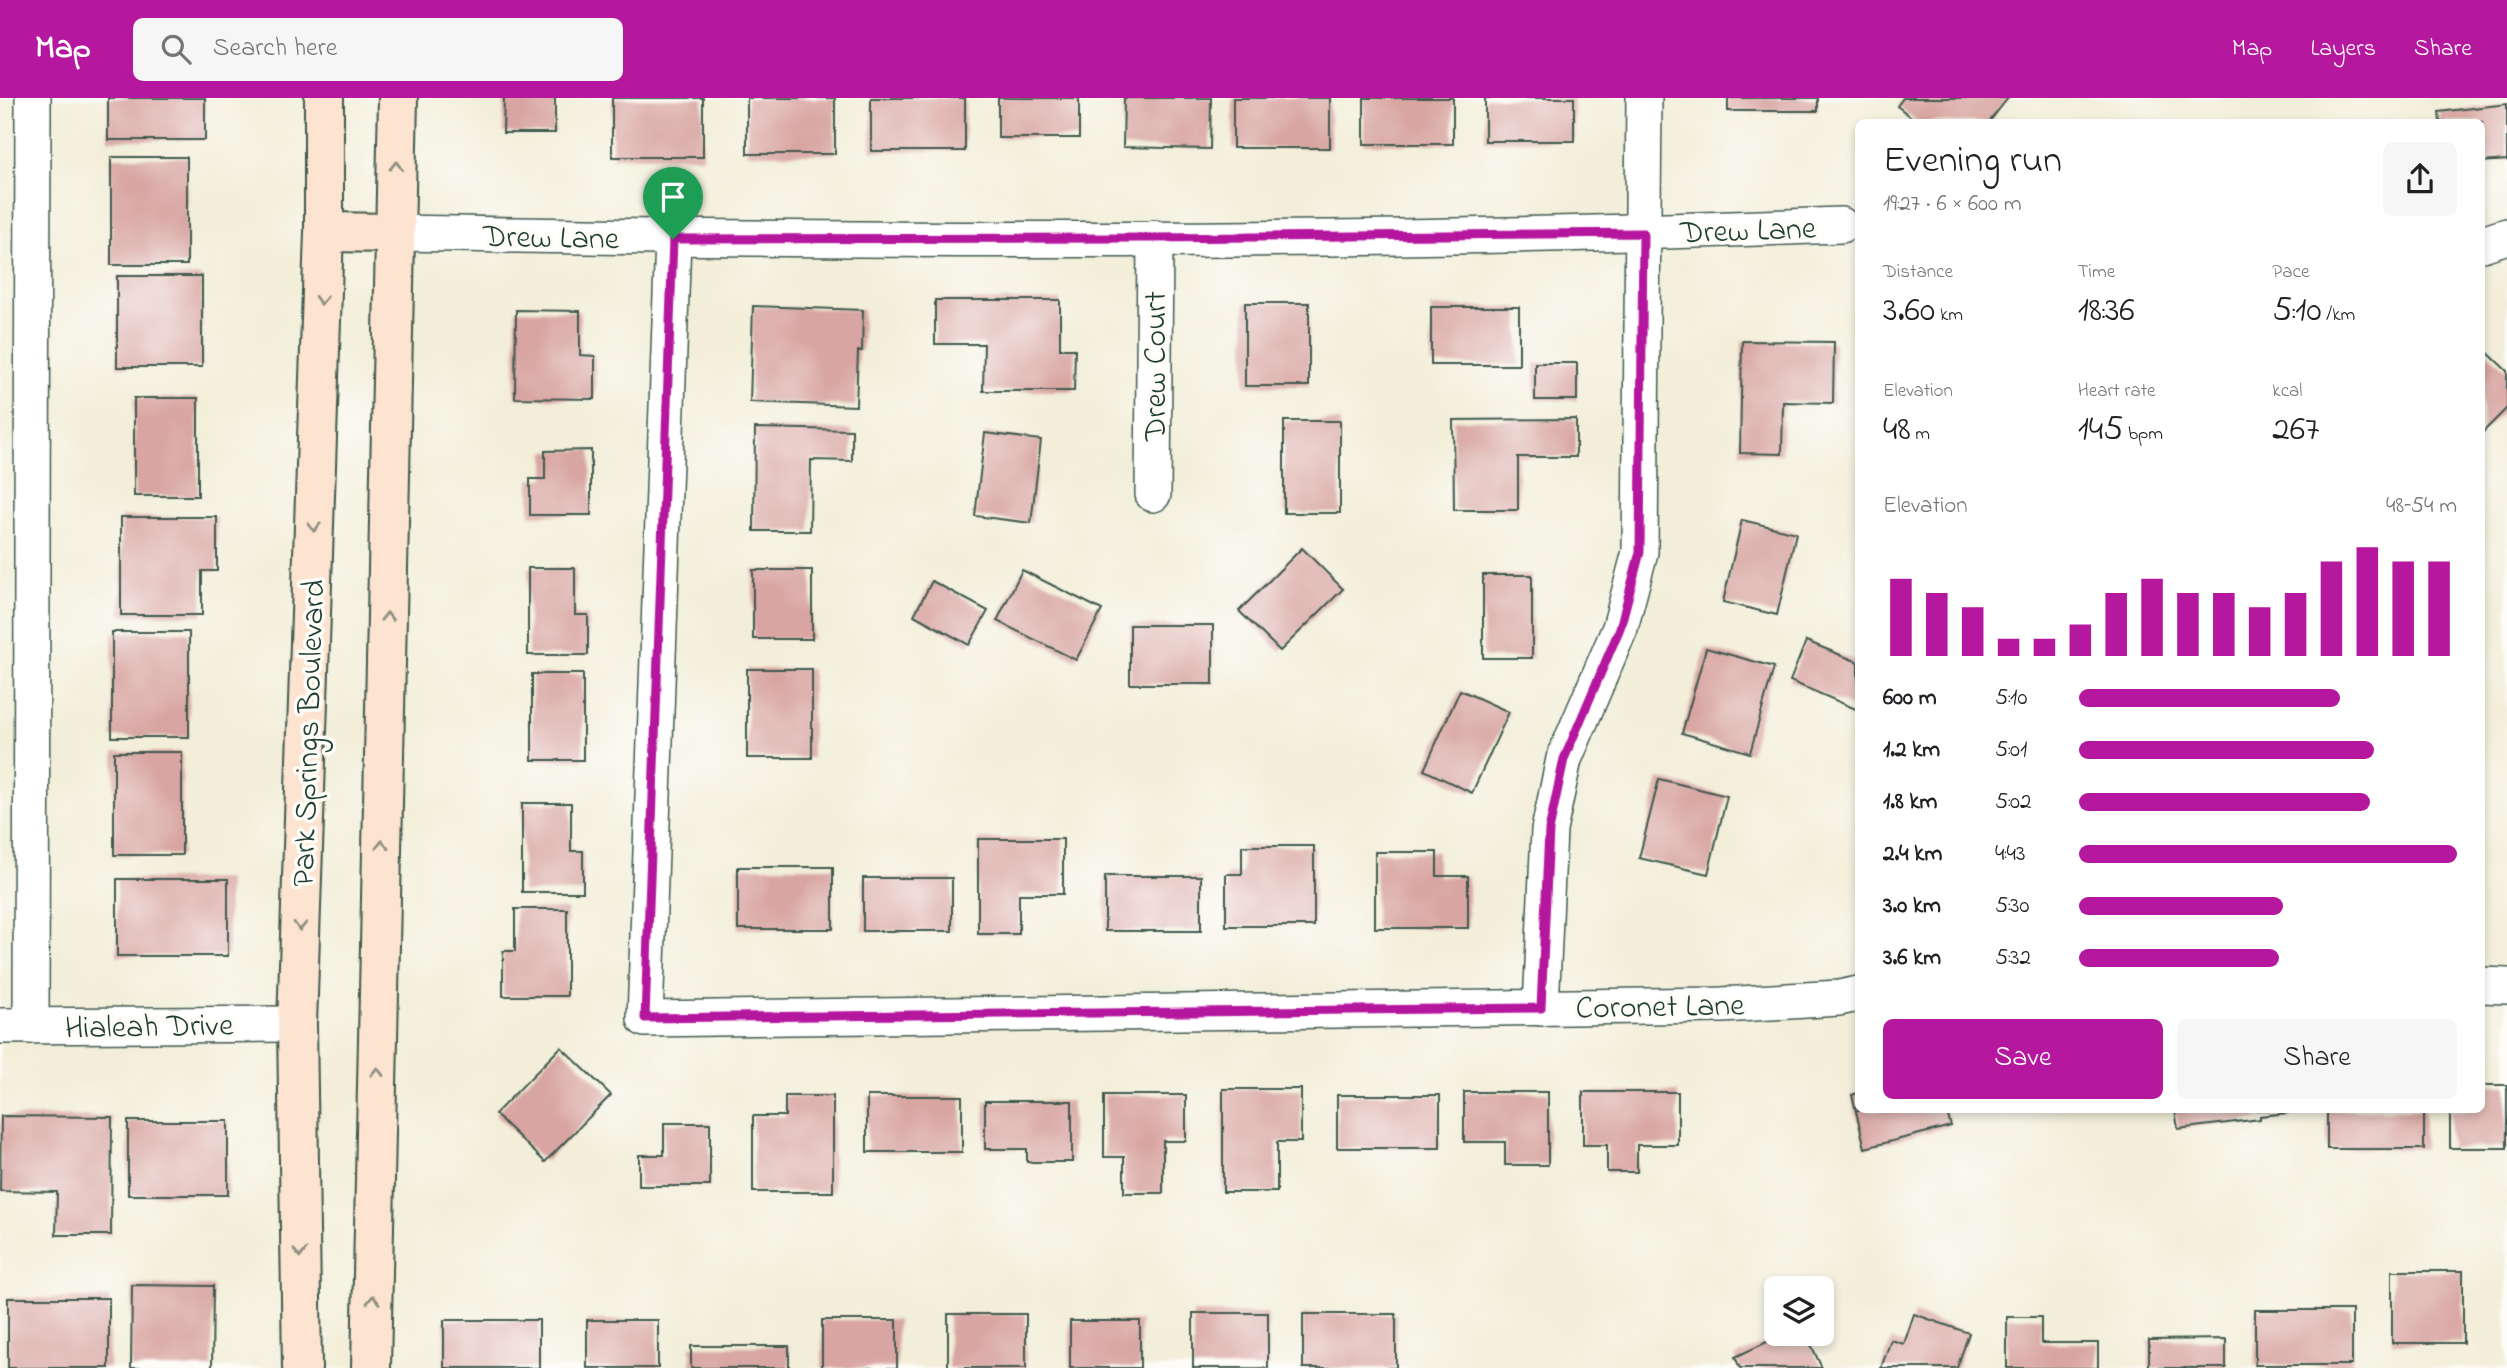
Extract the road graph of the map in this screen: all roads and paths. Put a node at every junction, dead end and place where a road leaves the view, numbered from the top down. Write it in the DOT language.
graph roads {
  1 [pos="33,98"];
  2 [pos="324,98"];
  3 [pos="398,98"];
  4 [pos="1644,98"];
  5 [pos="1841,225"];
  6 [pos="324,232"];
  7 [pos="395,233"];
  8 [pos="1643,233"];
  9 [pos="2507,236"];
  10 [pos="1155,238"];
  11 [pos="673,239"];
  12 [pos="2485,243"];
  13 [pos="1153,494"];
  14 [pos="2485,985"];
  15 [pos="2507,986"];
  16 [pos="1855,995"];
  17 [pos="1541,1008"];
  18 [pos="297,1024"];
  19 [pos="16,1026"];
  20 [pos="302,1368"];
  21 [pos="371,1368"];
  1 -- 19 [label="street"];
  2 -- 6 [label="main road, Park Springs Boulevard"];
  7 -- 3 [label="main road, one-way"];
  4 -- 8 [label="street"];
  5 -- 8 [label="street, Drew Lane"];
  6 -- 7 [label="main road"];
  6 -- 18 [label="main road, Park Springs Boulevard, one-way"];
  7 -- 11 [label="street, Drew Lane"];
  21 -- 7 [label="main road, one-way"];
  8 -- 10 [label="street, Drew Lane"];
  8 -- 17 [label="street"];
  9 -- 12 [label="street"];
  10 -- 11 [label="street, Drew Lane"];
  10 -- 13 [label="street, Drew Court"];
  11 -- 17 [label="street, Coronet Lane"];
  14 -- 15 [label="street"];
  16 -- 17 [label="street, Coronet Lane"];
  18 -- 19 [label="street, Hialeah Drive"];
  18 -- 20 [label="main road, Park Springs Boulevard, one-way"];
}
